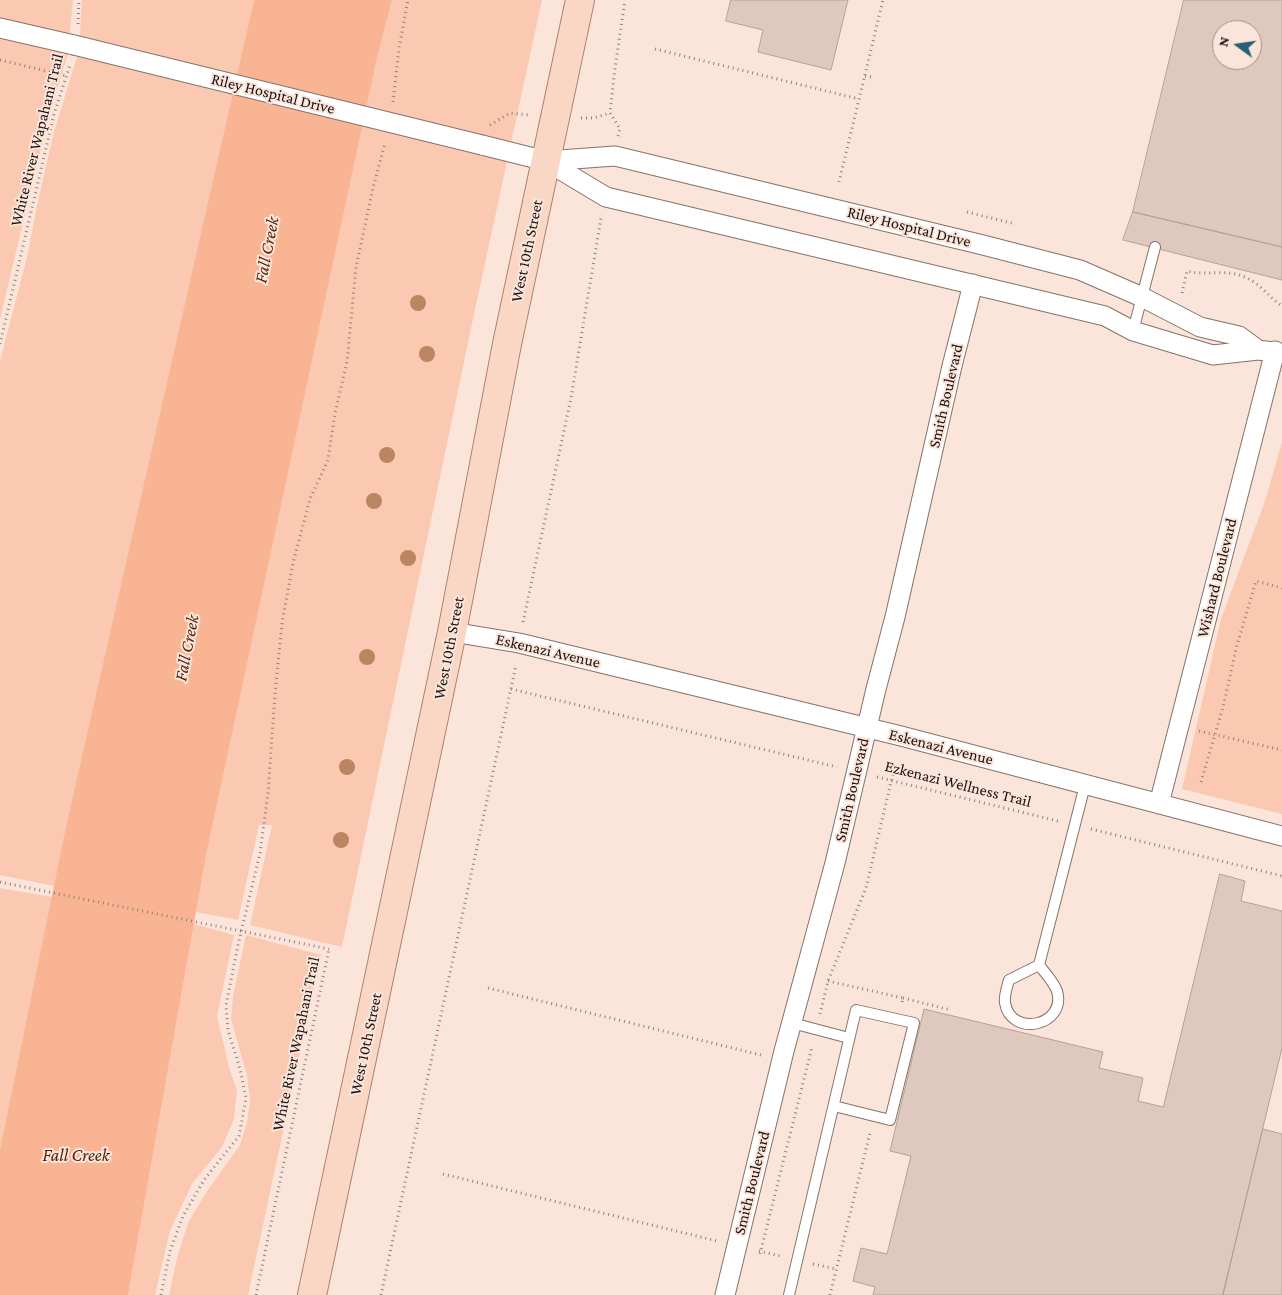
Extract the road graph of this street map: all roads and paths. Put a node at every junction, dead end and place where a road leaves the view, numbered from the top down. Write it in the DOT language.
graph roads {
  1 [pos="79,0"];
  2 [pos="408,0"];
  3 [pos="580,0"];
  4 [pos="626,0"];
  5 [pos="883,0"];
  6 [pos="0,28"];
  7 [pos="74,45"];
  8 [pos="655,49"];
  9 [pos="0,60"];
  10 [pos="67,76"];
  11 [pos="865,76"];
  12 [pos="871,78"];
  13 [pos="859,99"];
  14 [pos="392,105"];
  15 [pos="510,113"];
  16 [pos="610,113"];
  17 [pos="594,118"];
  18 [pos="620,129"];
  19 [pos="484,137"];
  20 [pos="385,143"];
  21 [pos="546,162"];
  22 [pos="840,182"];
  23 [pos="967,212"];
  24 [pos="600,221"];
  25 [pos="1015,224"];
  26 [pos="1155,247"];
  27 [pos="973,284"];
  28 [pos="1181,294"];
  29 [pos="1142,297"];
  30 [pos="1282,306"];
  31 [pos="1134,330"];
  32 [pos="0,344"];
  33 [pos="1271,351"];
  34 [pos="1282,588"];
  35 [pos="528,599"];
  36 [pos="452,632"];
  37 [pos="1179,726"];
  38 [pos="867,728"];
  39 [pos="1214,734"];
  40 [pos="1282,750"];
  41 [pos="858,772"];
  42 [pos="1201,782"];
  43 [pos="1084,785"];
  44 [pos="1159,804"];
  45 [pos="1074,825"];
  46 [pos="1282,836"];
  47 [pos="1282,876"];
  48 [pos="0,882"];
  49 [pos="1040,965"];
  50 [pos="488,988"];
  51 [pos="903,998"];
  52 [pos="951,1010"];
  53 [pos="792,1023"];
  54 [pos="849,1038"];
  55 [pos="782,1060"];
  56 [pos="806,1067"];
  57 [pos="834,1106"];
  58 [pos="443,1174"];
  59 [pos="737,1245"];
  60 [pos="798,1260"];
  61 [pos="836,1269"];
  62 [pos="162,1295"];
  63 [pos="256,1295"];
  64 [pos="312,1295"];
  65 [pos="381,1295"];
  66 [pos="725,1295"];
  67 [pos="789,1295"];
  1 -- 7 [label="path, White River Wapahani Trail"];
  2 -- 14 [label="path"];
  3 -- 21 [label="main road, West 10th Street"];
  4 -- 16 [label="path"];
  5 -- 11 [label="path"];
  6 -- 7 [label="street, Riley Hospital Drive"];
  7 -- 10 [label="path, White River Wapahani Trail"];
  7 -- 19 [label="street, Riley Hospital Drive, bridge"];
  8 -- 13 [label="path"];
  9 -- 10 [label="path"];
  10 -- 32 [label="path, White River Wapahani Trail"];
  11 -- 12 [label="path"];
  11 -- 13 [label="path"];
  13 -- 22 [label="path"];
  15 -- 19 [label="path"];
  16 -- 17 [label="path"];
  16 -- 18 [label="path"];
  19 -- 21 [label="street, Riley Hospital Drive"];
  20 -- 62 [label="path"];
  21 -- 27 [label="street, Riley Hospital Drive"];
  21 -- 29 [label="street, Riley Hospital Drive"];
  21 -- 36 [label="main road, West 10th Street"];
  23 -- 25 [label="path"];
  24 -- 35 [label="path"];
  26 -- 29 [label="lane"];
  27 -- 31 [label="street, Riley Hospital Drive"];
  27 -- 38 [label="street, Smith Boulevard"];
  28 -- 30 [label="path"];
  29 -- 31 [label="lane"];
  29 -- 33 [label="street, Riley Hospital Drive"];
  31 -- 33 [label="street, Riley Hospital Drive"];
  33 -- 37 [label="street, Wishard Boulevard"];
  34 -- 39 [label="path"];
  36 -- 38 [label="street, Eskenazi Avenue"];
  36 -- 64 [label="main road, West 10th Street"];
  37 -- 39 [label="path"];
  37 -- 44 [label="street, Wishard Boulevard"];
  38 -- 41 [label="street, Smith Boulevard"];
  38 -- 43 [label="street, Eskenazi Avenue"];
  39 -- 40 [label="path"];
  39 -- 42 [label="path"];
  41 -- 45 [label="path, Ezkenazi Wellness Trail"];
  41 -- 53 [label="street, Smith Boulevard"];
  41 -- 65 [label="path, Ezkenazi Wellness Trail"];
  43 -- 44 [label="street, Eskenazi Avenue"];
  43 -- 45 [label="lane"];
  44 -- 46 [label="street, Eskenazi Avenue"];
  45 -- 47 [label="path, Ezkenazi Wellness Trail"];
  45 -- 49 [label="lane"];
  48 -- 63 [label="path, White River Wapahani Trail, bridge"];
  49 -- 49 [label="lane"];
  50 -- 55 [label="path"];
  51 -- 52 [label="path"];
  53 -- 54 [label="lane"];
  53 -- 55 [label="street, Smith Boulevard"];
  54 -- 57 [label="lane"];
  54 -- 57 [label="lane"];
  55 -- 56 [label="path"];
  55 -- 59 [label="street, Smith Boulevard"];
  57 -- 60 [label="lane"];
  58 -- 59 [label="path"];
  59 -- 60 [label="path"];
  59 -- 66 [label="street, Smith Boulevard"];
  60 -- 61 [label="path"];
  60 -- 67 [label="lane"];
}
